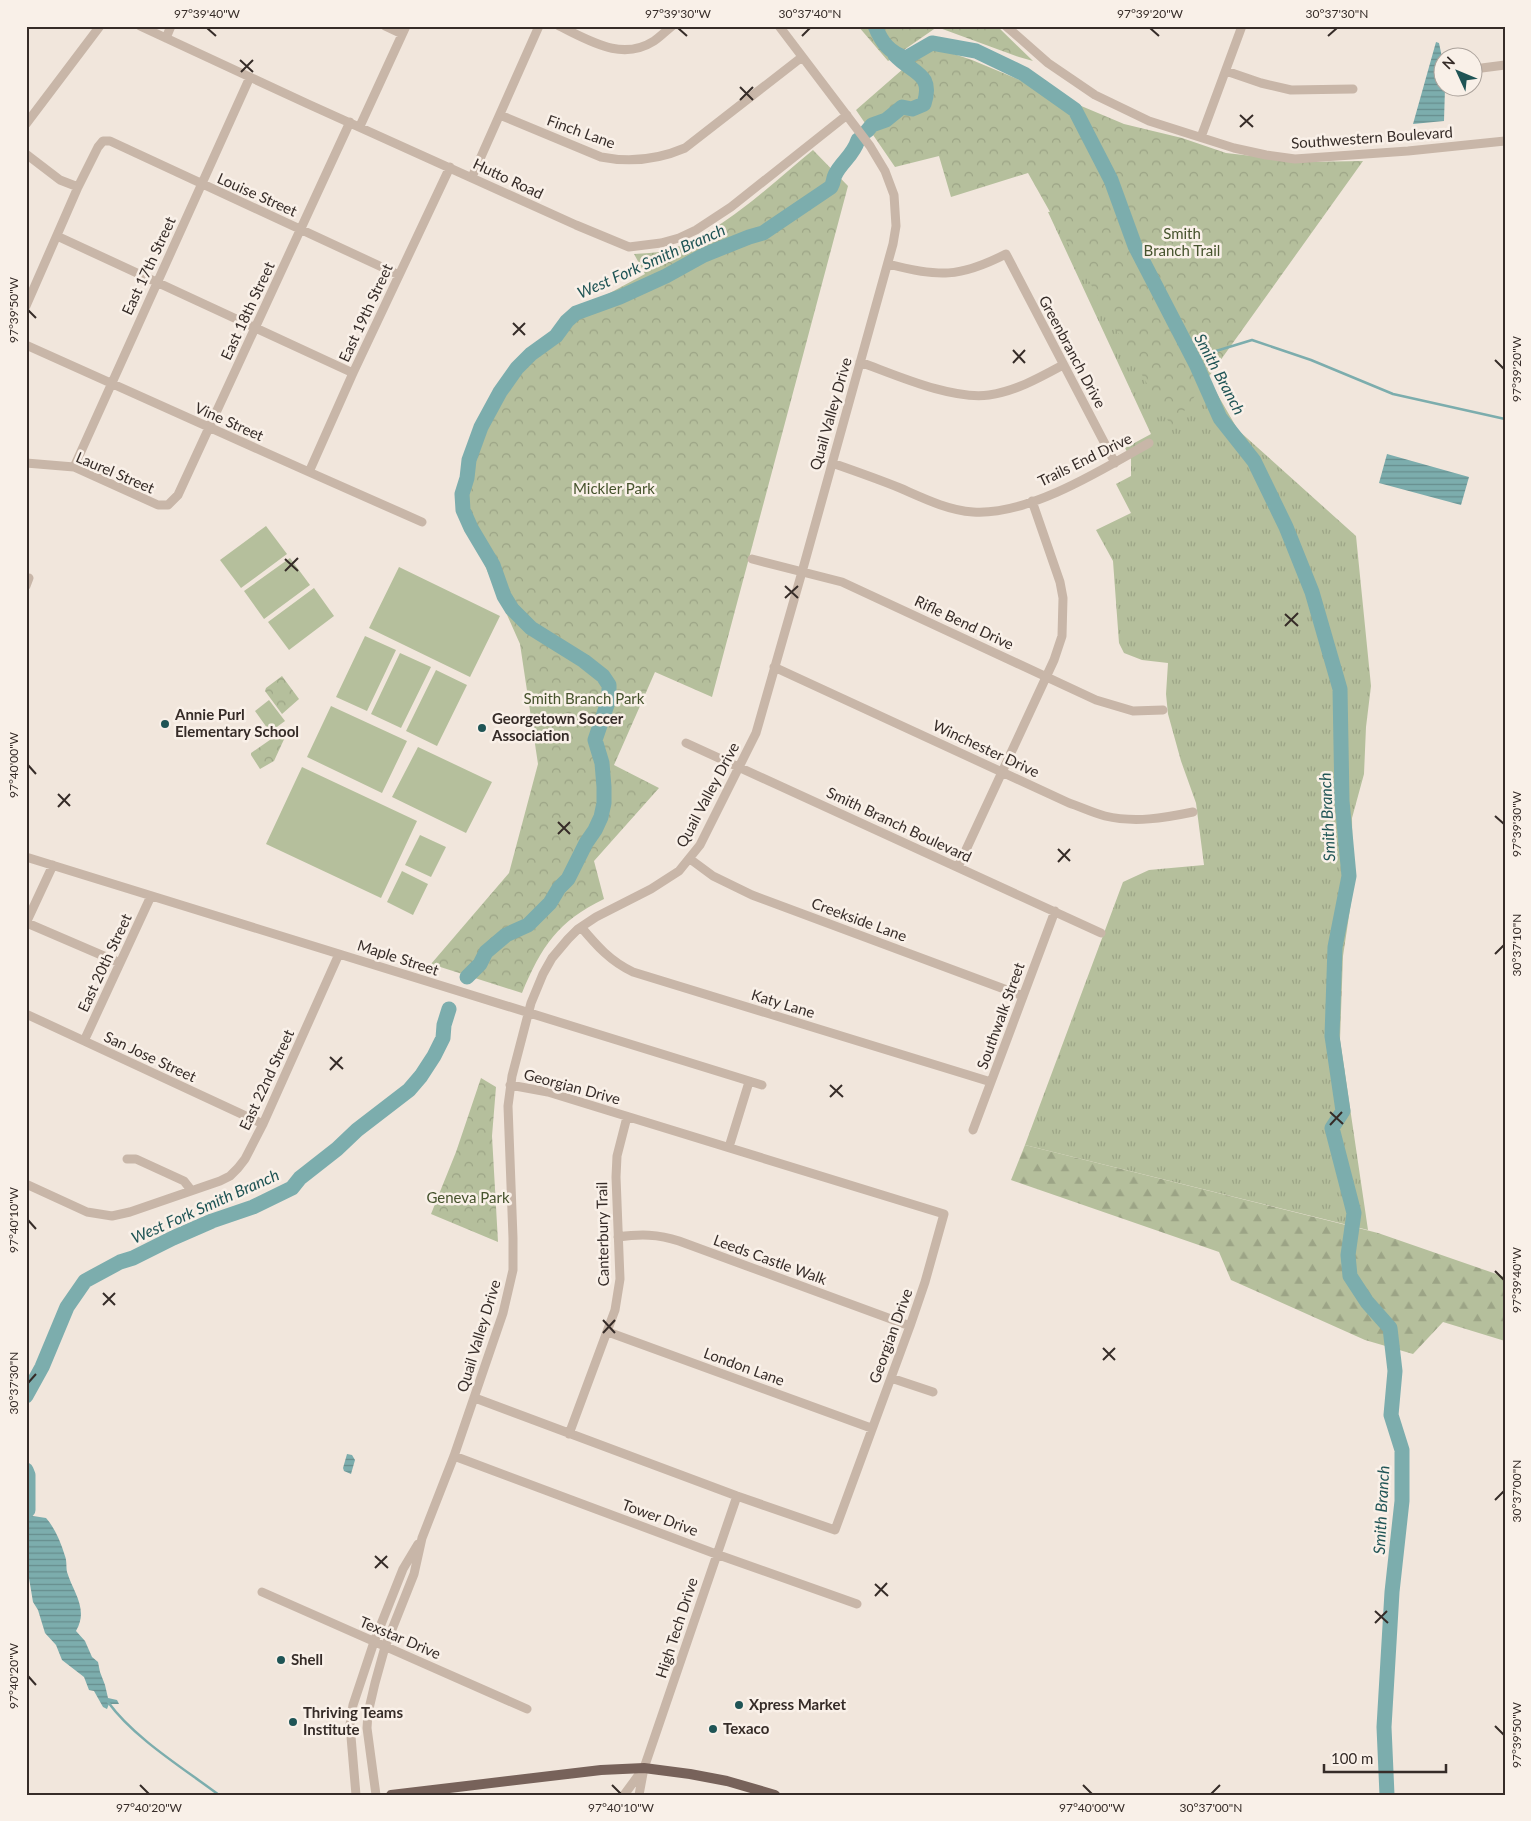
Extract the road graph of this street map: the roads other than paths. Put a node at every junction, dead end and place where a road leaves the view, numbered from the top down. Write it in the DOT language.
graph roads {
  1 [pos="100,26"];
  2 [pos="140,26"];
  3 [pos="171,26"];
  4 [pos="385,26"];
  5 [pos="539,26"];
  6 [pos="559,26"];
  7 [pos="672,26"];
  8 [pos="779,26"];
  9 [pos="1006,26"];
  10 [pos="1242,26"];
  11 [pos="404,30"];
  12 [pos="166,38"];
  13 [pos="802,57"];
  14 [pos="1505,65"];
  15 [pos="1484,68"];
  16 [pos="1226,71"];
  17 [pos="250,77"];
  18 [pos="1353,89"];
  19 [pos="500,115"];
  20 [pos="847,115"];
  21 [pos="350,122"];
  22 [pos="26,124"];
  23 [pos="360,126"];
  24 [pos="1202,137"];
  25 [pos="1505,141"];
  26 [pos="26,154"];
  27 [pos="450,167"];
  28 [pos="472,177"];
  29 [pos="202,185"];
  30 [pos="78,188"];
  31 [pos="300,229"];
  32 [pos="56,236"];
  33 [pos="888,264"];
  34 [pos="399,275"];
  35 [pos="156,283"];
  36 [pos="26,306"];
  37 [pos="255,327"];
  38 [pos="26,345"];
  39 [pos="860,362"];
  40 [pos="1063,365"];
  41 [pos="353,373"];
  42 [pos="111,383"];
  43 [pos="210,428"];
  44 [pos="1149,444"];
  45 [pos="1114,462"];
  46 [pos="26,463"];
  47 [pos="832,463"];
  48 [pos="74,467"];
  49 [pos="309,472"];
  50 [pos="1032,501"];
  51 [pos="164,506"];
  52 [pos="422,522"];
  53 [pos="752,559"];
  54 [pos="802,572"];
  55 [pos="774,667"];
  56 [pos="1047,676"];
  57 [pos="1163,710"];
  58 [pos="686,743"];
  59 [pos="740,766"];
  60 [pos="1002,771"];
  61 [pos="1194,812"];
  62 [pos="26,857"];
  63 [pos="690,858"];
  64 [pos="53,865"];
  65 [pos="958,867"];
  66 [pos="151,896"];
  67 [pos="1055,912"];
  68 [pos="26,923"];
  69 [pos="581,927"];
  70 [pos="1101,933"];
  71 [pos="339,954"];
  72 [pos="120,964"];
  73 [pos="1023,996"];
  74 [pos="26,1014"];
  75 [pos="528,1014"];
  76 [pos="84,1041"];
  77 [pos="749,1082"];
  78 [pos="991,1082"];
  79 [pos="510,1085"];
  80 [pos="762,1085"];
  81 [pos="627,1117"];
  82 [pos="263,1124"];
  83 [pos="973,1130"];
  84 [pos="728,1147"];
  85 [pos="127,1159"];
  86 [pos="26,1184"];
  87 [pos="191,1190"];
  88 [pos="618,1237"];
  89 [pos="910,1326"];
  90 [pos="608,1332"];
  91 [pos="892,1378"];
  92 [pos="932,1392"];
  93 [pos="474,1398"];
  94 [pos="871,1428"];
  95 [pos="568,1434"];
  96 [pos="454,1456"];
  97 [pos="737,1496"];
  98 [pos="422,1538"];
  99 [pos="716,1554"];
  100 [pos="262,1592"];
  101 [pos="857,1604"];
  102 [pos="374,1642"];
  103 [pos="385,1647"];
  104 [pos="527,1708"];
  105 [pos="644,1768"];
  106 [pos="356,1795"];
  107 [pos="376,1795"];
  108 [pos="391,1795"];
  109 [pos="624,1795"];
  110 [pos="639,1795"];
  111 [pos="775,1795"];
  1 -- 22 [label="street"];
  2 -- 12 [label="street, Hutto Road"];
  3 -- 12 [label="street"];
  4 -- 11 [label="street"];
  5 -- 19 [label="street"];
  6 -- 7 [label="street"];
  8 -- 13 [label="street, Quail Valley Drive"];
  9 -- 24 [label="street, Southwestern Boulevard"];
  10 -- 16 [label="street"];
  11 -- 23 [label="street"];
  12 -- 17 [label="street, Hutto Road"];
  13 -- 19 [label="street, Finch Lane"];
  13 -- 20 [label="street, Quail Valley Drive"];
  14 -- 15 [label="street"];
  16 -- 18 [label="street"];
  16 -- 24 [label="street"];
  17 -- 21 [label="street, Hutto Road"];
  17 -- 29 [label="street, East 17th Street"];
  19 -- 28 [label="street"];
  20 -- 28 [label="street, Hutto Road"];
  20 -- 33 [label="street, Quail Valley Drive"];
  21 -- 23 [label="street, Hutto Road"];
  21 -- 31 [label="street, East 18th Street"];
  23 -- 27 [label="street, Hutto Road"];
  24 -- 25 [label="street, Southwestern Boulevard"];
  26 -- 30 [label="street"];
  27 -- 28 [label="street, Hutto Road"];
  27 -- 34 [label="street, East 19th Street"];
  29 -- 30 [label="street, Louise Street"];
  29 -- 31 [label="street, Louise Street"];
  29 -- 35 [label="street, East 17th Street"];
  30 -- 32 [label="street"];
  31 -- 34 [label="street, Louise Street"];
  31 -- 37 [label="street, East 18th Street"];
  32 -- 35 [label="street"];
  32 -- 36 [label="street"];
  33 -- 39 [label="street, Quail Valley Drive"];
  33 -- 40 [label="street, Greenbranch Drive"];
  34 -- 41 [label="street, East 19th Street"];
  35 -- 37 [label="street"];
  35 -- 42 [label="street, East 17th Street"];
  37 -- 41 [label="street"];
  37 -- 43 [label="street, East 18th Street"];
  38 -- 42 [label="street, Vine Street"];
  39 -- 40 [label="street"];
  39 -- 47 [label="street, Quail Valley Drive"];
  40 -- 45 [label="street, Greenbranch Drive"];
  41 -- 49 [label="street, East 19th Street"];
  42 -- 43 [label="street, Vine Street"];
  42 -- 48 [label="street, East 17th Street"];
  43 -- 49 [label="street, Vine Street"];
  43 -- 51 [label="street, East 18th Street"];
  44 -- 45 [label="street, Trails End Drive"];
  45 -- 50 [label="street, Trails End Drive"];
  46 -- 48 [label="street, Laurel Street"];
  47 -- 50 [label="street, Trails End Drive"];
  47 -- 54 [label="street, Quail Valley Drive"];
  48 -- 51 [label="street, Laurel Street"];
  49 -- 52 [label="street, Vine Street"];
  50 -- 56 [label="street"];
  53 -- 54 [label="street, Rifle Bend Drive"];
  54 -- 55 [label="street, Quail Valley Drive"];
  54 -- 56 [label="street, Rifle Bend Drive"];
  55 -- 59 [label="street, Quail Valley Drive"];
  55 -- 60 [label="street, Winchester Drive"];
  56 -- 57 [label="street, Rifle Bend Drive"];
  56 -- 60 [label="street"];
  58 -- 59 [label="street, Smith Branch Boulevard"];
  59 -- 63 [label="street, Quail Valley Drive"];
  59 -- 65 [label="street, Smith Branch Boulevard"];
  60 -- 61 [label="street, Winchester Drive"];
  60 -- 65 [label="street"];
  62 -- 64 [label="street, Maple Street"];
  63 -- 69 [label="street, Quail Valley Drive"];
  63 -- 73 [label="street, Creekside Lane"];
  64 -- 66 [label="street, Maple Street"];
  64 -- 68 [label="street"];
  65 -- 67 [label="street, Smith Branch Boulevard"];
  66 -- 71 [label="street, Maple Street"];
  66 -- 72 [label="street, East 20th Street"];
  67 -- 70 [label="street, Smith Branch Boulevard"];
  67 -- 73 [label="street, Southwalk Street"];
  68 -- 72 [label="street"];
  69 -- 75 [label="street, Quail Valley Drive"];
  69 -- 78 [label="street, Katy Lane"];
  71 -- 75 [label="street, Maple Street"];
  71 -- 82 [label="street, East 22nd Street"];
  72 -- 76 [label="street, East 20th Street"];
  73 -- 78 [label="street, Southwalk Street"];
  74 -- 76 [label="street, San Jose Street"];
  75 -- 77 [label="street, Maple Street"];
  75 -- 79 [label="street, Quail Valley Drive"];
  76 -- 82 [label="street, San Jose Street"];
  77 -- 80 [label="street, Maple Street"];
  77 -- 84 [label="street"];
  78 -- 83 [label="street, Southwalk Street"];
  79 -- 81 [label="street, Georgian Drive"];
  79 -- 93 [label="street, Quail Valley Drive"];
  81 -- 84 [label="street, Georgian Drive"];
  81 -- 88 [label="street, Canterbury Trail"];
  82 -- 87 [label="street, East 22nd Street"];
  84 -- 89 [label="street, Georgian Drive"];
  85 -- 87 [label="street"];
  86 -- 87 [label="street, East 22nd Street"];
  88 -- 89 [label="street, Leeds Castle Walk"];
  88 -- 90 [label="street, Canterbury Trail"];
  89 -- 91 [label="street, Georgian Drive"];
  90 -- 94 [label="street, London Lane"];
  90 -- 95 [label="street, Canterbury Trail"];
  91 -- 92 [label="street"];
  91 -- 94 [label="street, Georgian Drive"];
  93 -- 95 [label="street, Georgian Drive"];
  93 -- 96 [label="street, Quail Valley Drive"];
  94 -- 97 [label="street, Georgian Drive"];
  95 -- 97 [label="street, Georgian Drive"];
  96 -- 98 [label="street, Quail Valley Drive"];
  96 -- 99 [label="street, Tower Drive"];
  97 -- 99 [label="street, High Tech Drive"];
  98 -- 102 [label="street, Quail Valley Drive"];
  98 -- 103 [label="street, Quail Valley Drive"];
  99 -- 101 [label="street, Tower Drive"];
  99 -- 105 [label="street, High Tech Drive"];
  100 -- 102 [label="street, Texstar Drive"];
  102 -- 103 [label="street, Texstar Drive"];
  102 -- 106 [label="street, Quail Valley Drive"];
  103 -- 104 [label="street, Texstar Drive"];
  103 -- 107 [label="street, Quail Valley Drive"];
  105 -- 108 [label="main road"];
  105 -- 109 [label="street, High Tech Drive"];
  105 -- 110 [label="street, High Tech Drive"];
  105 -- 111 [label="main road"];
}
